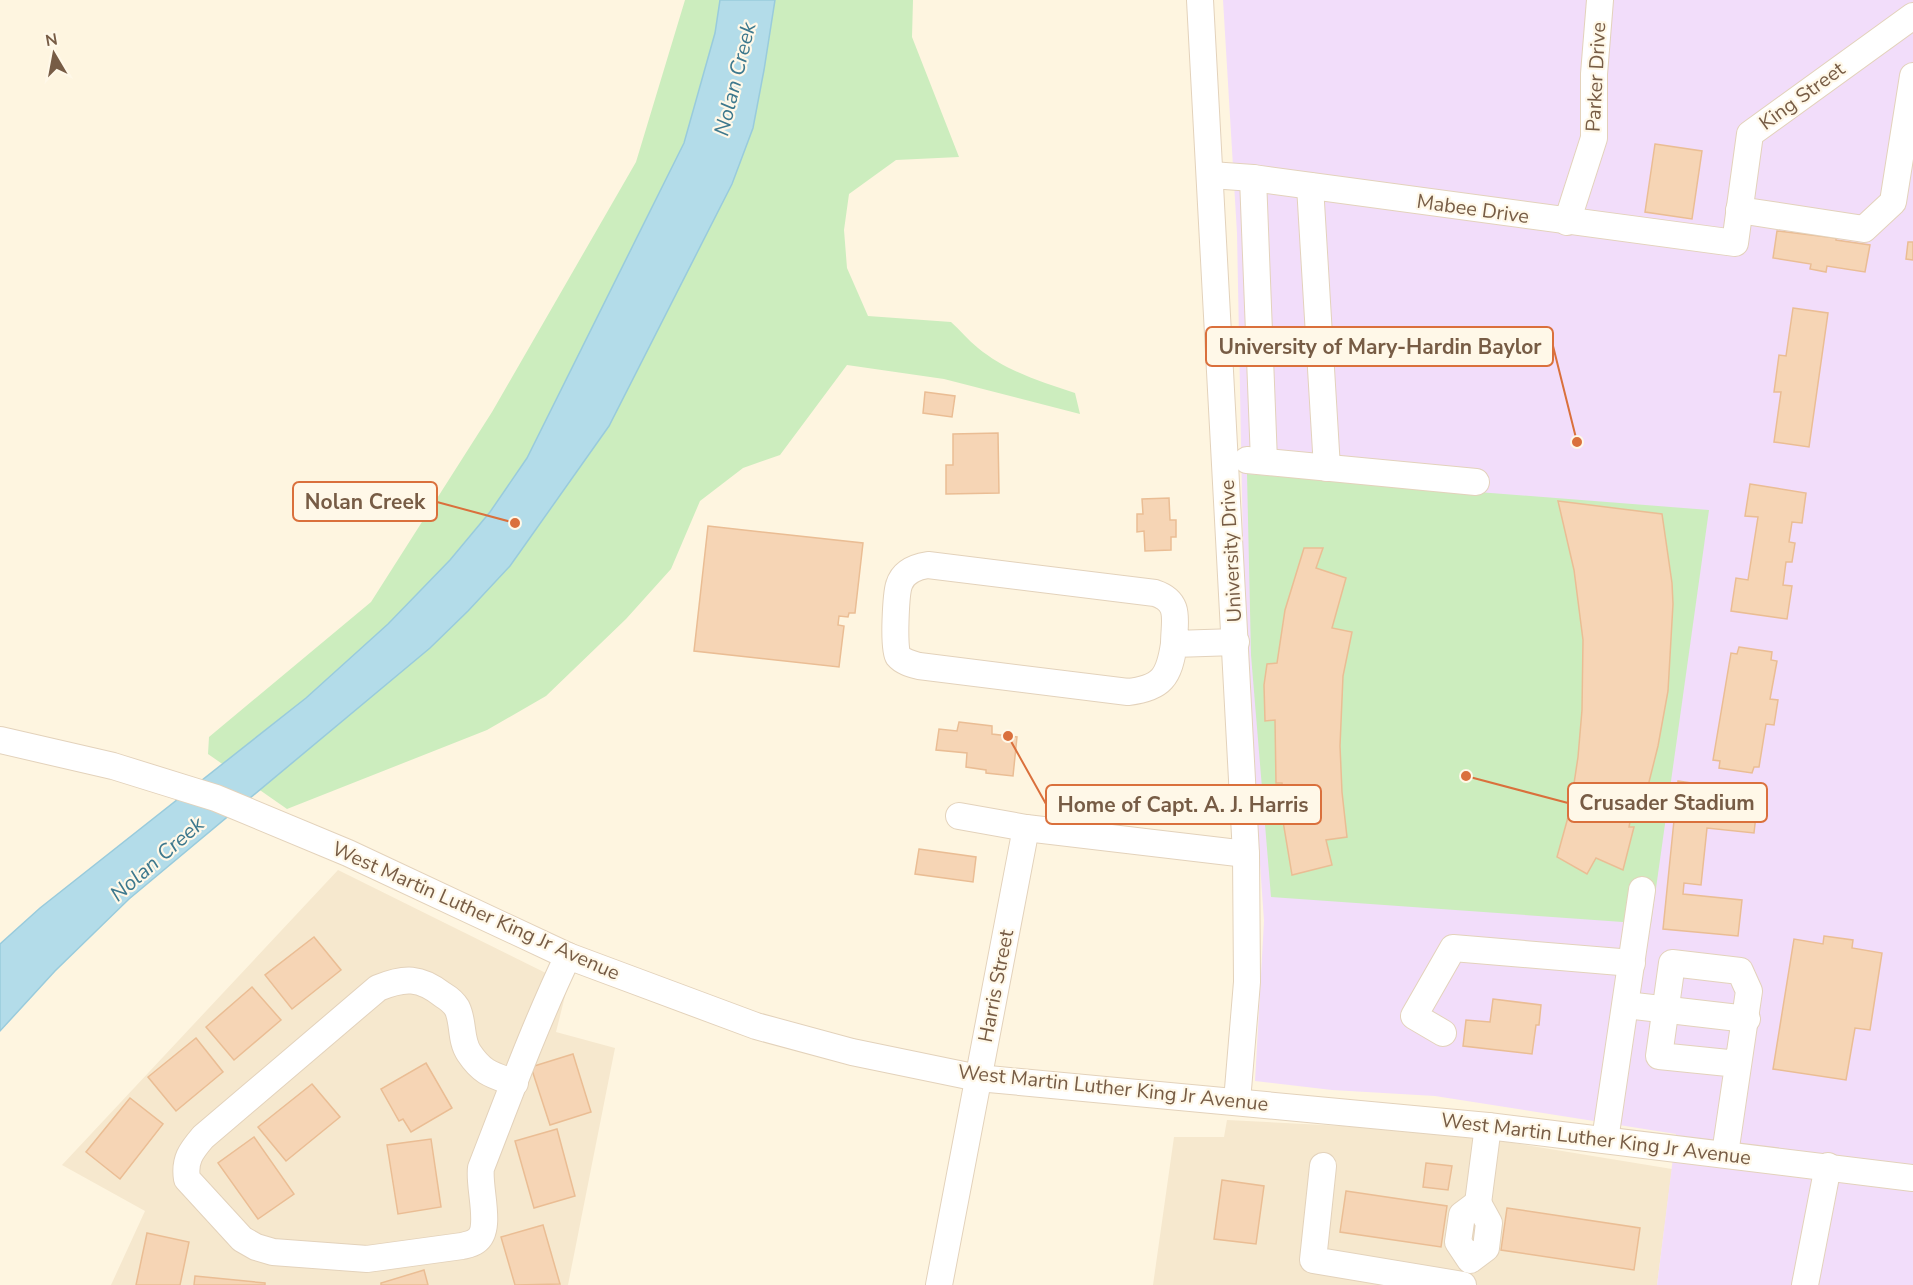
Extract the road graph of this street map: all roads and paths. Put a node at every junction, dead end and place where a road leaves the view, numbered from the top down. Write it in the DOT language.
graph roads {
  1 [pos="1200,0"];
  2 [pos="1600,0"];
  3 [pos="1913,16"];
  4 [pos="1913,76"];
  5 [pos="1211,175"];
  6 [pos="1253,178"];
  7 [pos="1310,186"];
  8 [pos="1739,210"];
  9 [pos="1567,222"];
  10 [pos="1735,243"];
  11 [pos="1226,457"];
  12 [pos="1264,461"];
  13 [pos="1327,468"];
  14 [pos="1476,482"];
  15 [pos="1236,642"];
  16 [pos="1174,645"];
  17 [pos="4,740"];
  18 [pos="959,816"];
  19 [pos="1026,828"];
  20 [pos="1246,854"];
  21 [pos="1642,890"];
  22 [pos="568,956"];
  23 [pos="1632,963"];
  24 [pos="1626,1005"];
  25 [pos="1665,1010"];
  26 [pos="1747,1019"];
  27 [pos="1443,1032"];
  28 [pos="1738,1064"];
  29 [pos="978,1078"];
  30 [pos="515,1083"];
  31 [pos="1237,1101"];
  32 [pos="1488,1126"];
  33 [pos="1605,1140"];
  34 [pos="1725,1154"];
  35 [pos="1323,1166"];
  36 [pos="1828,1167"];
  37 [pos="1913,1178"];
  38 [pos="1470,1273"];
  39 [pos="1394,1279"];
  40 [pos="939,1285"];
  41 [pos="1463,1285"];
  42 [pos="1805,1285"];
  1 -- 5 [label="street, University Drive"];
  2 -- 9 [label="street, Parker Drive"];
  3 -- 8 [label="street, King Street"];
  4 -- 8 [label="street"];
  5 -- 6 [label="street, Mabee Drive"];
  5 -- 11 [label="street, University Drive"];
  6 -- 7 [label="street, Mabee Drive"];
  6 -- 12 [label="street"];
  7 -- 9 [label="street, Mabee Drive"];
  7 -- 13 [label="street"];
  8 -- 10 [label="street, King Street"];
  9 -- 10 [label="street, Mabee Drive"];
  11 -- 12 [label="street"];
  11 -- 15 [label="street, University Drive"];
  12 -- 13 [label="street"];
  13 -- 14 [label="street"];
  15 -- 16 [label="street"];
  15 -- 20 [label="street, University Drive"];
  16 -- 16 [label="street"];
  17 -- 22 [label="street, West Martin Luther King Jr Avenue"];
  18 -- 19 [label="street"];
  19 -- 20 [label="street"];
  19 -- 29 [label="street, Harris Street"];
  20 -- 31 [label="street, University Drive"];
  21 -- 23 [label="street"];
  22 -- 29 [label="street, West Martin Luther King Jr Avenue"];
  22 -- 30 [label="street"];
  23 -- 24 [label="street"];
  23 -- 27 [label="street"];
  24 -- 25 [label="street"];
  24 -- 33 [label="street"];
  25 -- 26 [label="street"];
  25 -- 26 [label="street"];
  25 -- 28 [label="street"];
  26 -- 28 [label="street"];
  28 -- 34 [label="street"];
  29 -- 31 [label="street, West Martin Luther King Jr Avenue"];
  29 -- 40 [label="street, Harris Street"];
  30 -- 30 [label="street"];
  31 -- 32 [label="street, West Martin Luther King Jr Avenue"];
  32 -- 33 [label="street, West Martin Luther King Jr Avenue"];
  32 -- 38 [label="street"];
  33 -- 34 [label="street, West Martin Luther King Jr Avenue"];
  34 -- 36 [label="street, West Martin Luther King Jr Avenue"];
  35 -- 39 [label="street"];
  36 -- 37 [label="street, West Martin Luther King Jr Avenue"];
  36 -- 42 [label="street"];
  39 -- 41 [label="street"];
}
